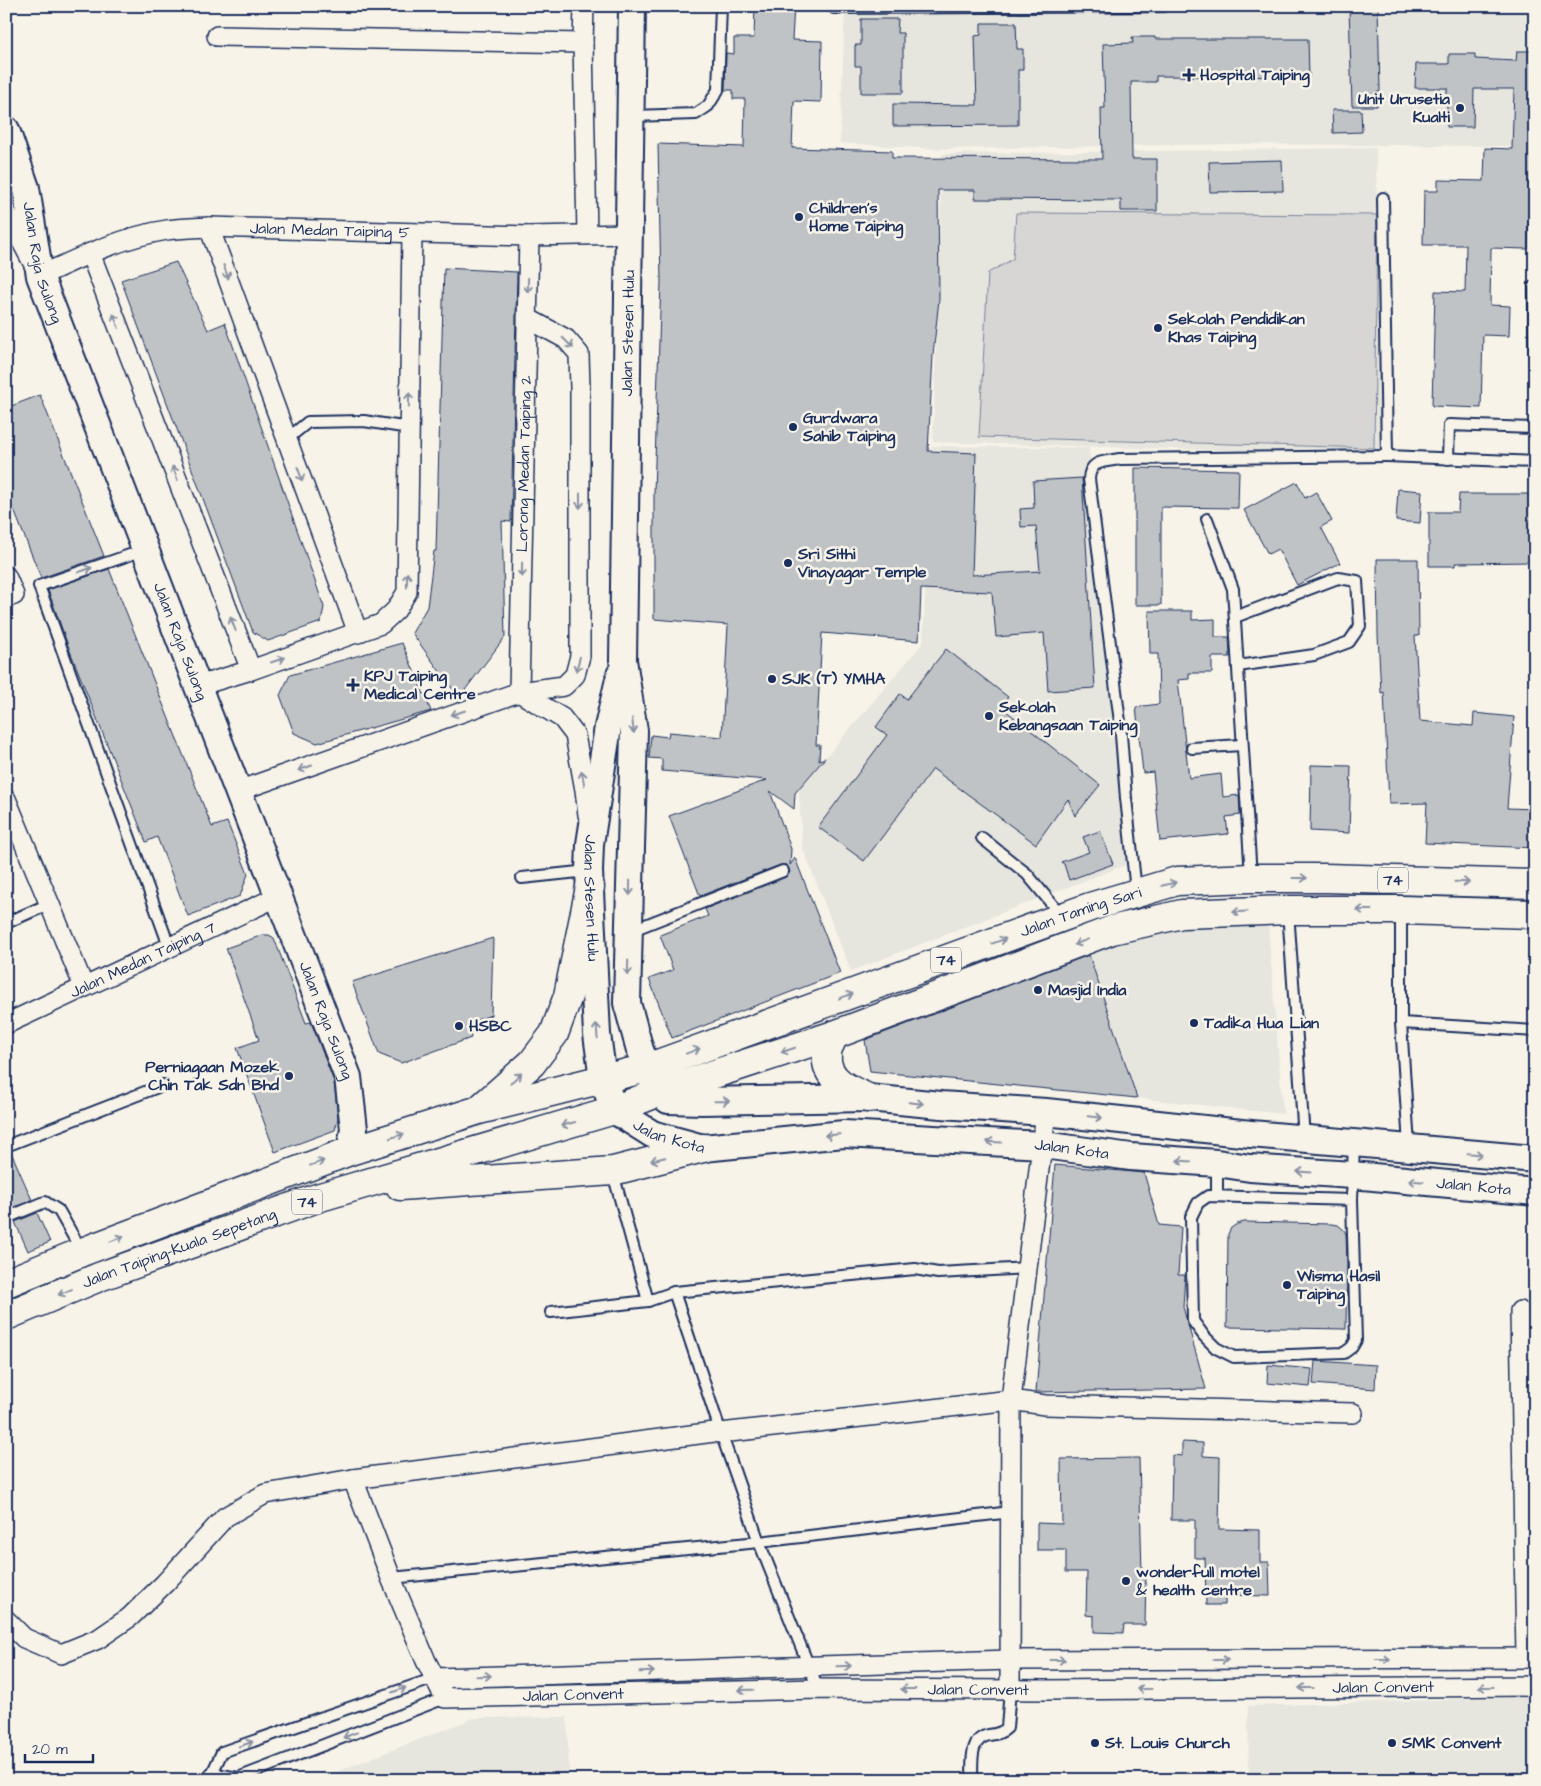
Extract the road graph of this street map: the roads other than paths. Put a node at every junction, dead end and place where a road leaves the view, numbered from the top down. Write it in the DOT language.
graph roads {
  1 [pos="584,6"];
  2 [pos="632,6"];
  3 [pos="721,6"];
  4 [pos="834,6"];
  5 [pos="1164,6"];
  6 [pos="217,36"];
  7 [pos="583,43"];
  8 [pos="630,116"];
  9 [pos="6,130"];
  10 [pos="1383,198"];
  11 [pos="6,212"];
  12 [pos="209,226"];
  13 [pos="412,233"];
  14 [pos="587,234"];
  15 [pos="629,234"];
  16 [pos="529,236"];
  17 [pos="90,253"];
  18 [pos="40,276"];
  19 [pos="1534,286"];
  20 [pos="527,318"];
  21 [pos="1535,363"];
  22 [pos="408,428"];
  23 [pos="1535,428"];
  24 [pos="288,439"];
  25 [pos="1387,456"];
  26 [pos="1448,459"];
  27 [pos="1535,462"];
  28 [pos="1207,519"];
  29 [pos="145,549"];
  30 [pos="6,576"];
  31 [pos="6,598"];
  32 [pos="1235,617"];
  33 [pos="358,633"];
  34 [pos="623,660"];
  35 [pos="1238,666"];
  36 [pos="251,670"];
  37 [pos="198,686"];
  38 [pos="520,692"];
  39 [pos="1242,745"];
  40 [pos="1192,748"];
  41 [pos="238,791"];
  42 [pos="8,811"];
  43 [pos="982,838"];
  44 [pos="590,844"];
  45 [pos="783,871"];
  46 [pos="522,878"];
  47 [pos="1251,878"];
  48 [pos="590,879"];
  49 [pos="1535,884"];
  50 [pos="1136,892"];
  51 [pos="278,896"];
  52 [pos="49,904"];
  53 [pos="1288,910"];
  54 [pos="1401,910"];
  55 [pos="1535,914"];
  56 [pos="1063,918"];
  57 [pos="6,923"];
  58 [pos="629,932"];
  59 [pos="169,946"];
  60 [pos="84,987"];
  61 [pos="1401,1023"];
  62 [pos="6,1024"];
  63 [pos="1535,1031"];
  64 [pos="834,1035"];
  65 [pos="647,1068"];
  66 [pos="603,1079"];
  67 [pos="163,1085"];
  68 [pos="659,1092"];
  69 [pos="868,1098"];
  70 [pos="479,1110"];
  71 [pos="614,1110"];
  72 [pos="1046,1112"];
  73 [pos="1304,1139"];
  74 [pos="1354,1143"];
  75 [pos="1043,1145"];
  76 [pos="6,1146"];
  77 [pos="703,1148"];
  78 [pos="1409,1148"];
  79 [pos="350,1151"];
  80 [pos="1535,1159"];
  81 [pos="1217,1163"];
  82 [pos="607,1176"];
  83 [pos="398,1186"];
  84 [pos="1352,1188"];
  85 [pos="446,1192"];
  86 [pos="1535,1192"];
  87 [pos="1217,1196"];
  88 [pos="317,1198"];
  89 [pos="6,1218"];
  90 [pos="82,1252"];
  91 [pos="1028,1268"];
  92 [pos="7,1280"];
  93 [pos="674,1292"];
  94 [pos="648,1301"];
  95 [pos="1520,1311"];
  96 [pos="551,1312"];
  97 [pos="6,1316"];
  98 [pos="1011,1400"];
  99 [pos="1353,1413"];
  100 [pos="1528,1429"];
  101 [pos="721,1433"];
  102 [pos="353,1479"];
  103 [pos="1011,1512"];
  104 [pos="759,1542"];
  105 [pos="391,1578"];
  106 [pos="6,1620"];
  107 [pos="1530,1658"];
  108 [pos="1010,1660"];
  109 [pos="809,1667"];
  110 [pos="436,1678"];
  111 [pos="1535,1686"];
  112 [pos="818,1689"];
  113 [pos="1010,1689"];
  114 [pos="445,1698"];
  115 [pos="210,1776"];
  116 [pos="972,1780"];
  1 -- 7 [label="street"];
  2 -- 8 [label="main road, Jalan Stesen Hulu"];
  3 -- 8 [label="lane"];
  4 -- 5 [label="lane"];
  6 -- 7 [label="street"];
  7 -- 14 [label="street"];
  8 -- 15 [label="main road, Jalan Stesen Hulu"];
  9 -- 18 [label="main road, Jalan Raja Sulong"];
  10 -- 25 [label="lane"];
  11 -- 18 [label="street"];
  12 -- 13 [label="street, Jalan Medan Taiping 5"];
  12 -- 17 [label="street, Jalan Medan Taiping 5"];
  12 -- 24 [label="street, one-way"];
  13 -- 16 [label="street, Jalan Medan Taiping 5"];
  22 -- 13 [label="street, one-way"];
  14 -- 15 [label="street, Jalan Medan Taiping 5"];
  14 -- 16 [label="street, Jalan Medan Taiping 5"];
  15 -- 34 [label="main road, Jalan Stesen Hulu"];
  16 -- 20 [label="street, Lorong Medan Taiping 2, one-way"];
  17 -- 18 [label="street, Jalan Medan Taiping 5"];
  36 -- 17 [label="street, one-way"];
  18 -- 29 [label="main road, Jalan Raja Sulong"];
  19 -- 21 [label="lane"];
  20 -- 38 [label="street, Lorong Medan Taiping 2, one-way"];
  20 -- 38 [label="street, one-way"];
  22 -- 24 [label="lane"];
  33 -- 22 [label="street, one-way"];
  23 -- 26 [label="lane"];
  24 -- 33 [label="street, one-way"];
  25 -- 26 [label="lane"];
  25 -- 50 [label="lane"];
  26 -- 27 [label="lane"];
  28 -- 32 [label="lane"];
  29 -- 37 [label="main road, Jalan Raja Sulong"];
  59 -- 29 [label="lane, one-way"];
  30 -- 31 [label="street"];
  32 -- 35 [label="lane"];
  32 -- 35 [label="lane"];
  36 -- 33 [label="street, one-way"];
  34 -- 44 [label="main road, Jalan Stesen Hulu"];
  34 -- 58 [label="main road, Jalan Stesen Hulu, one-way"];
  35 -- 39 [label="lane"];
  36 -- 37 [label="street"];
  37 -- 41 [label="main road, Jalan Raja Sulong"];
  38 -- 41 [label="street, one-way"];
  44 -- 38 [label="street, one-way"];
  39 -- 40 [label="lane"];
  39 -- 47 [label="lane"];
  41 -- 51 [label="main road, Jalan Raja Sulong"];
  42 -- 52 [label="street"];
  43 -- 56 [label="lane"];
  44 -- 48 [label="main road, Jalan Stesen Hulu"];
  45 -- 58 [label="lane"];
  46 -- 48 [label="lane"];
  47 -- 49 [label="main road, Jalan Taming Sari / 74, one-way"];
  50 -- 47 [label="main road, Jalan Taming Sari / 74, one-way"];
  66 -- 48 [label="main road, Jalan Stesen Hulu, one-way"];
  70 -- 48 [label="main road, one-way"];
  50 -- 56 [label="main road, Jalan Taming Sari / 74"];
  51 -- 59 [label="street, Jalan Medan Taiping 7"];
  51 -- 79 [label="main road, Jalan Raja Sulong"];
  52 -- 57 [label="lane"];
  52 -- 60 [label="street"];
  54 -- 53 [label="main road, Jalan Taming Sari / 74, one-way"];
  53 -- 64 [label="main road, Jalan Taming Sari / 74, one-way"];
  53 -- 73 [label="lane"];
  54 -- 55 [label="main road, Jalan Taming Sari / 74"];
  54 -- 61 [label="lane"];
  65 -- 56 [label="main road, Jalan Taming Sari / 74, one-way"];
  58 -- 65 [label="main road, Jalan Stesen Hulu, one-way"];
  59 -- 60 [label="street, Jalan Medan Taiping 7"];
  60 -- 62 [label="street, Jalan Medan Taiping 7"];
  61 -- 63 [label="lane"];
  61 -- 78 [label="lane"];
  64 -- 68 [label="main road, Jalan Taming Sari / 74, one-way"];
  64 -- 69 [label="main road"];
  65 -- 66 [label="main road, 74"];
  65 -- 68 [label="main road, Jalan Stesen Hulu"];
  66 -- 70 [label="main road, Jalan Taiping-Kuala Sepetang / 74"];
  66 -- 71 [label="main road, Jalan Stesen Hulu"];
  67 -- 76 [label="lane"];
  68 -- 69 [label="main road, Jalan Kota, one-way"];
  68 -- 71 [label="main road, 74"];
  69 -- 72 [label="main road, Jalan Kota, one-way"];
  79 -- 70 [label="main road, Jalan Taiping-Kuala Sepetang / 74, one-way"];
  71 -- 77 [label="main road, Jalan Kota"];
  71 -- 88 [label="main road, Jalan Taiping-Kuala Sepetang / 74, one-way"];
  72 -- 73 [label="main road, Jalan Kota, one-way"];
  72 -- 75 [label="street"];
  73 -- 74 [label="main road, Jalan Kota"];
  74 -- 78 [label="main road, Jalan Kota"];
  74 -- 84 [label="lane"];
  75 -- 77 [label="main road, Jalan Kota, one-way"];
  81 -- 75 [label="main road, Jalan Kota, one-way"];
  75 -- 91 [label="street"];
  77 -- 82 [label="main road, one-way"];
  78 -- 80 [label="main road, Jalan Kota, one-way"];
  90 -- 79 [label="main road, Jalan Taiping-Kuala Sepetang / 74, one-way"];
  84 -- 81 [label="main road, Jalan Kota, one-way"];
  81 -- 87 [label="lane"];
  82 -- 83 [label="main road"];
  82 -- 94 [label="lane"];
  83 -- 85 [label="lane"];
  83 -- 88 [label="main road"];
  86 -- 84 [label="main road, Jalan Kota, one-way"];
  84 -- 87 [label="lane"];
  84 -- 87 [label="lane"];
  88 -- 97 [label="main road, Jalan Taiping-Kuala Sepetang / 74, one-way"];
  89 -- 90 [label="lane"];
  90 -- 92 [label="main road, Jalan Taiping-Kuala Sepetang / 74"];
  91 -- 93 [label="lane"];
  91 -- 98 [label="street"];
  93 -- 94 [label="lane"];
  93 -- 101 [label="lane"];
  94 -- 96 [label="lane"];
  95 -- 100 [label="street"];
  98 -- 99 [label="street"];
  98 -- 101 [label="street"];
  98 -- 103 [label="street"];
  100 -- 107 [label="street"];
  101 -- 102 [label="street"];
  101 -- 104 [label="lane"];
  102 -- 105 [label="street"];
  102 -- 106 [label="street"];
  103 -- 104 [label="lane"];
  103 -- 108 [label="street"];
  104 -- 105 [label="lane"];
  104 -- 109 [label="lane"];
  105 -- 110 [label="street"];
  108 -- 107 [label="street, Jalan Convent, one-way"];
  109 -- 108 [label="street, Jalan Convent, one-way"];
  108 -- 113 [label="street"];
  110 -- 109 [label="street, Jalan Convent, one-way"];
  109 -- 112 [label="lane"];
  110 -- 114 [label="street"];
  115 -- 110 [label="lane, one-way"];
  111 -- 113 [label="street, Jalan Convent, one-way"];
  113 -- 112 [label="street, Jalan Convent, one-way"];
  112 -- 114 [label="street, Jalan Convent, one-way"];
  113 -- 116 [label="lane"];
  114 -- 115 [label="lane, one-way"];
}
